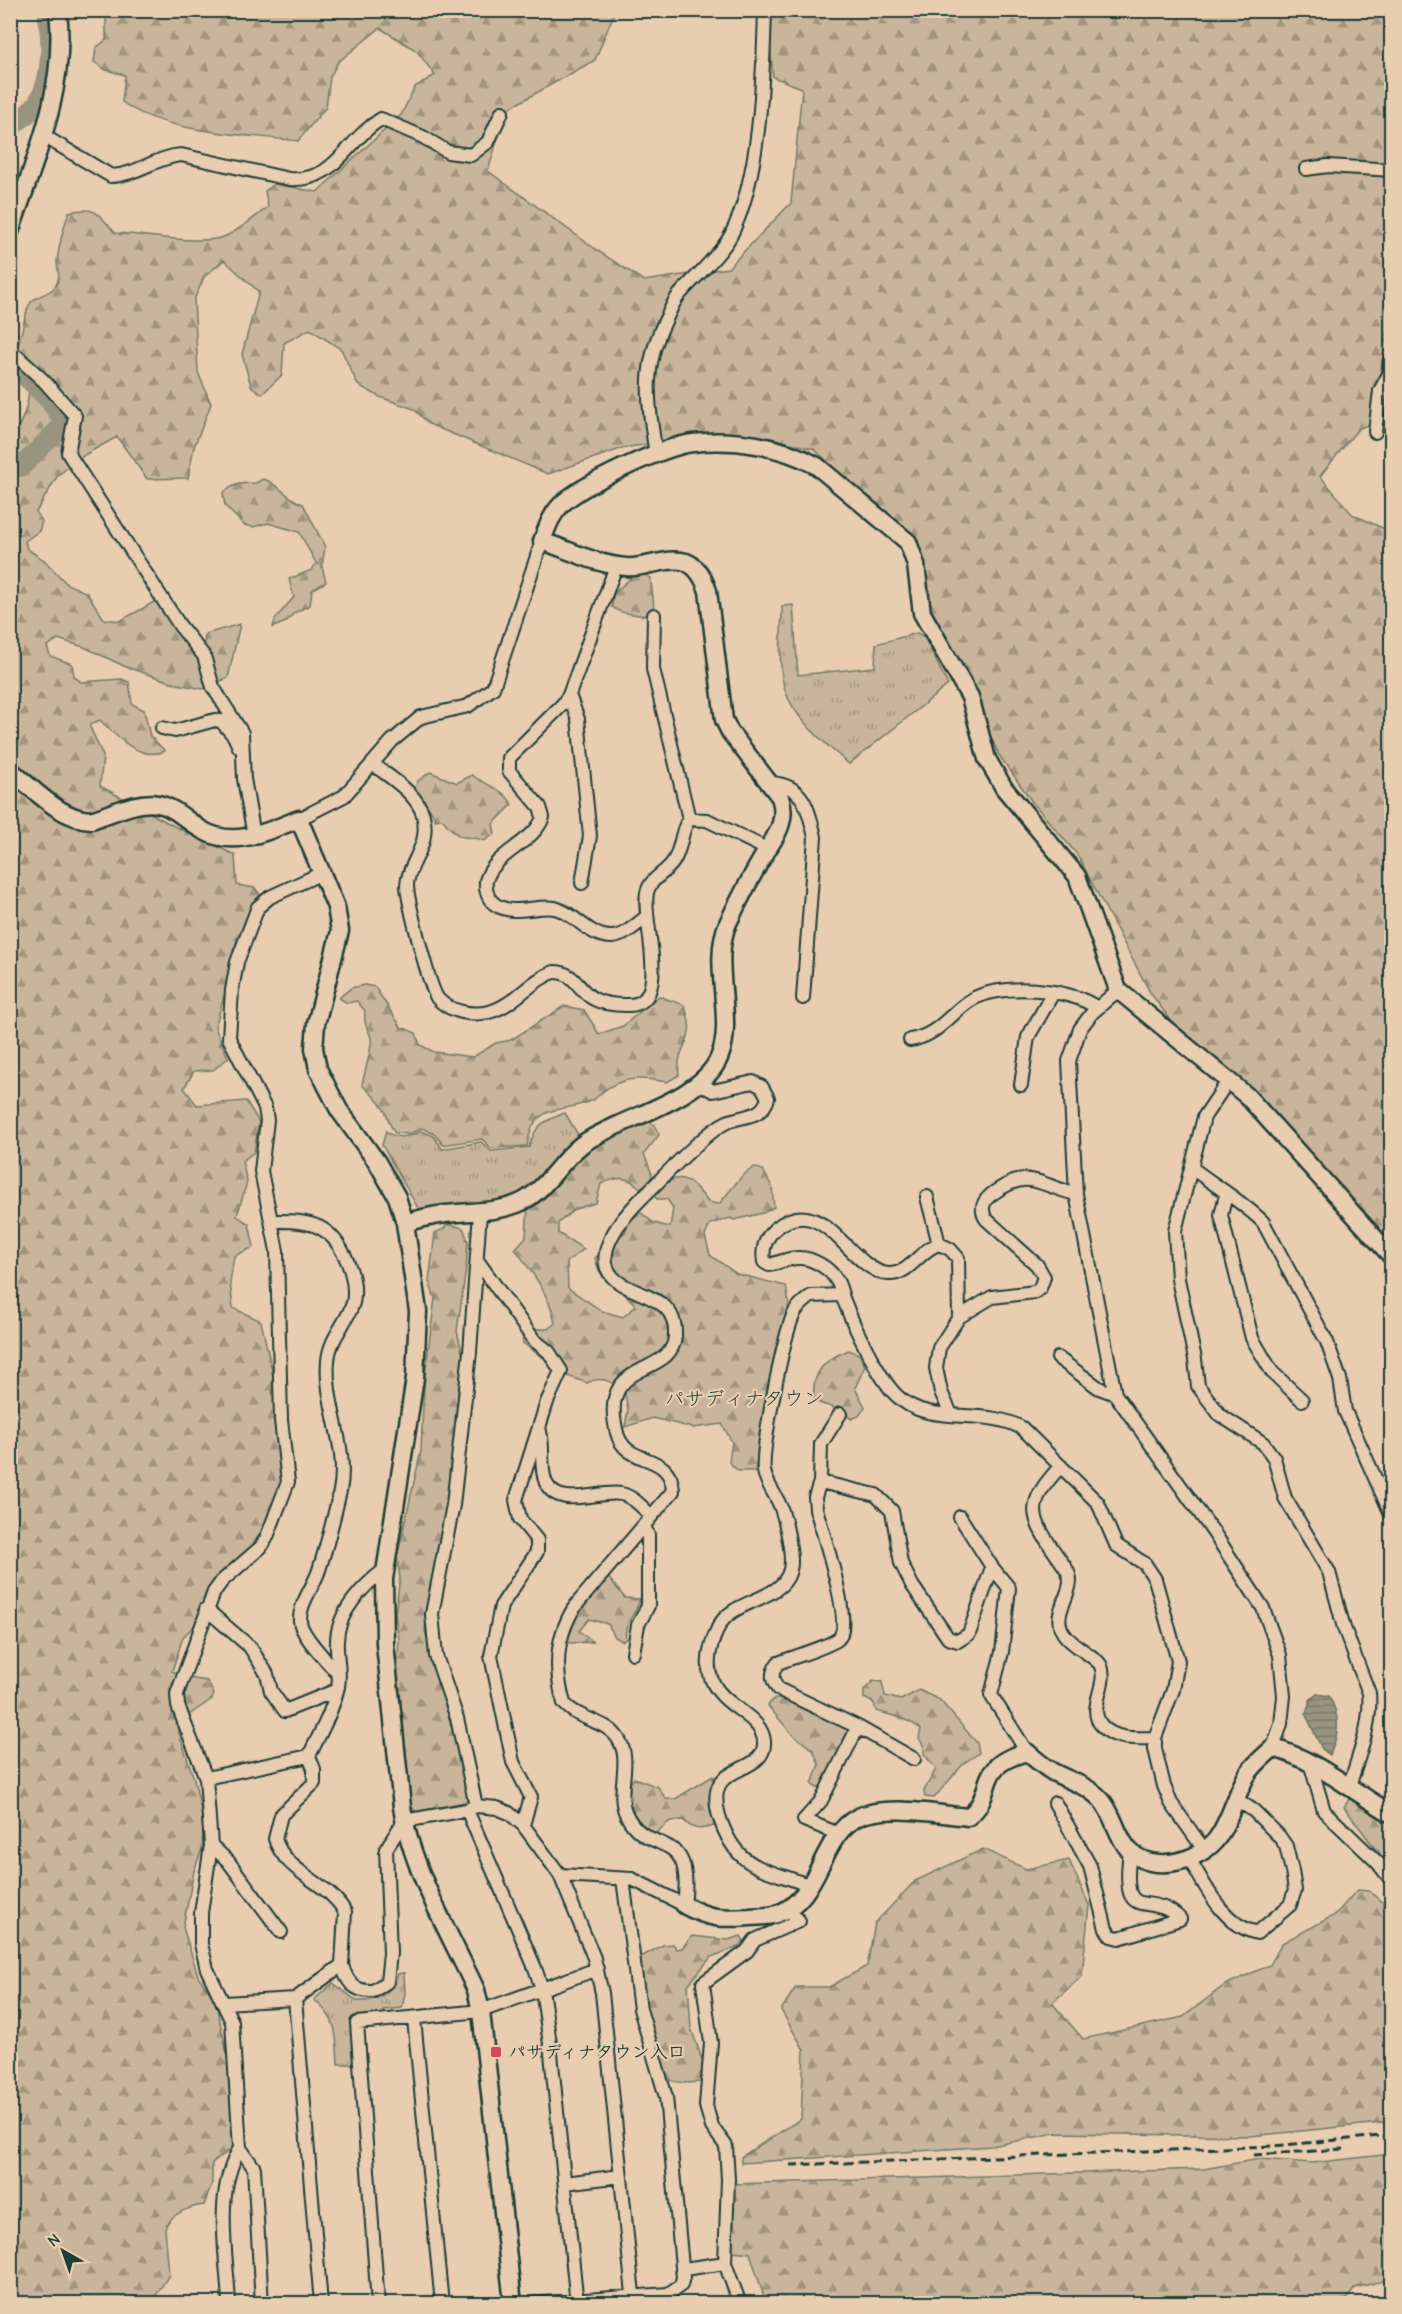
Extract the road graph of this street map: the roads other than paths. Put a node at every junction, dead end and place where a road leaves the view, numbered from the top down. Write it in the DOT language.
graph roads {
  1 [pos="58,10"];
  2 [pos="765,10"];
  3 [pos="502,112"];
  4 [pos="42,135"];
  5 [pos="1306,169"];
  6 [pos="1392,170"];
  7 [pos="17,189"];
  8 [pos="10,232"];
  9 [pos="10,350"];
  10 [pos="1392,362"];
  11 [pos="1391,370"];
  12 [pos="1392,376"];
  13 [pos="1375,432"];
  14 [pos="656,455"];
  15 [pos="542,541"];
  16 [pos="616,566"];
  17 [pos="654,615"];
  18 [pos="569,695"];
  19 [pos="162,728"];
  20 [pos="241,757"];
  21 [pos="373,764"];
  22 [pos="10,770"];
  23 [pos="771,783"];
  24 [pos="299,819"];
  25 [pos="689,819"];
  26 [pos="254,836"];
  27 [pos="767,849"];
  28 [pos="322,873"];
  29 [pos="582,883"];
  30 [pos="646,917"];
  31 [pos="1119,990"];
  32 [pos="1053,993"];
  33 [pos="803,998"];
  34 [pos="1097,1008"];
  35 [pos="910,1040"];
  36 [pos="1228,1081"];
  37 [pos="699,1083"];
  38 [pos="1021,1085"];
  39 [pos="1192,1168"];
  40 [pos="1076,1194"];
  41 [pos="1226,1195"];
  42 [pos="927,1197"];
  43 [pos="480,1212"];
  44 [pos="272,1221"];
  45 [pos="405,1223"];
  46 [pos="939,1244"];
  47 [pos="1392,1257"];
  48 [pos="477,1260"];
  49 [pos="842,1295"];
  50 [pos="959,1317"];
  51 [pos="1058,1358"];
  52 [pos="1115,1395"];
  53 [pos="1302,1400"];
  54 [pos="840,1414"];
  55 [pos="951,1414"];
  56 [pos="539,1428"];
  57 [pos="1061,1466"];
  58 [pos="820,1482"];
  59 [pos="651,1516"];
  60 [pos="1392,1516"];
  61 [pos="960,1517"];
  62 [pos="644,1526"];
  63 [pos="992,1567"];
  64 [pos="384,1570"];
  65 [pos="206,1609"];
  66 [pos="633,1653"];
  67 [pos="339,1675"];
  68 [pos="337,1690"];
  69 [pos="858,1727"];
  70 [pos="1155,1738"];
  71 [pos="1273,1748"];
  72 [pos="1027,1752"];
  73 [pos="309,1756"];
  74 [pos="914,1759"];
  75 [pos="1311,1766"];
  76 [pos="206,1778"];
  77 [pos="1349,1787"];
  78 [pos="1236,1799"];
  79 [pos="1055,1803"];
  80 [pos="471,1808"];
  81 [pos="1392,1814"];
  82 [pos="404,1821"];
  83 [pos="523,1825"];
  84 [pos="839,1834"];
  85 [pos="211,1845"];
  86 [pos="1130,1851"];
  87 [pos="1205,1851"];
  88 [pos="1189,1858"];
  89 [pos="561,1875"];
  90 [pos="623,1879"];
  91 [pos="1392,1881"];
  92 [pos="810,1886"];
  93 [pos="684,1905"];
  94 [pos="788,1908"];
  95 [pos="281,1932"];
  96 [pos="342,1965"];
  97 [pos="597,1969"];
  98 [pos="542,1989"];
  99 [pos="295,1999"];
  100 [pos="224,2003"];
  101 [pos="481,2011"];
  102 [pos="414,2019"];
  103 [pos="240,2148"];
  104 [pos="621,2176"];
  105 [pos="565,2183"];
  106 [pos="724,2263"];
  107 [pos="684,2269"];
  108 [pos="633,2300"];
  109 [pos="577,2302"];
  110 [pos="230,2304"];
  111 [pos="262,2304"];
  112 [pos="321,2304"];
  113 [pos="378,2304"];
  114 [pos="442,2304"];
  115 [pos="513,2304"];
  116 [pos="530,2304"];
  117 [pos="740,2304"];
  1 -- 4 [label="street"];
  2 -- 14 [label="street"];
  3 -- 4 [label="street"];
  4 -- 7 [label="street"];
  5 -- 6 [label="street"];
  7 -- 8 [label="street"];
  9 -- 20 [label="street"];
  10 -- 11 [label="street"];
  11 -- 12 [label="street"];
  11 -- 13 [label="street"];
  14 -- 15 [label="street"];
  14 -- 31 [label="street"];
  15 -- 16 [label="street"];
  15 -- 21 [label="street"];
  16 -- 18 [label="street"];
  16 -- 23 [label="street"];
  17 -- 25 [label="street"];
  18 -- 29 [label="street"];
  18 -- 30 [label="street"];
  19 -- 20 [label="street"];
  20 -- 26 [label="street"];
  21 -- 24 [label="street"];
  21 -- 30 [label="street"];
  22 -- 26 [label="street"];
  23 -- 27 [label="street"];
  23 -- 33 [label="street"];
  24 -- 26 [label="street"];
  24 -- 28 [label="street"];
  25 -- 27 [label="street"];
  25 -- 30 [label="street"];
  27 -- 37 [label="street"];
  28 -- 44 [label="street"];
  28 -- 45 [label="street"];
  31 -- 34 [label="street"];
  31 -- 36 [label="street"];
  32 -- 34 [label="street"];
  32 -- 35 [label="street"];
  32 -- 38 [label="street"];
  34 -- 40 [label="street"];
  36 -- 39 [label="street"];
  36 -- 47 [label="street"];
  37 -- 43 [label="street"];
  37 -- 59 [label="street"];
  39 -- 41 [label="street"];
  39 -- 77 [label="street"];
  40 -- 50 [label="street"];
  40 -- 52 [label="street"];
  41 -- 53 [label="street"];
  41 -- 60 [label="street"];
  42 -- 46 [label="street"];
  43 -- 45 [label="street"];
  43 -- 48 [label="street"];
  44 -- 65 [label="street"];
  44 -- 67 [label="street"];
  45 -- 64 [label="street"];
  46 -- 49 [label="street"];
  46 -- 50 [label="street"];
  48 -- 56 [label="street"];
  48 -- 80 [label="street"];
  49 -- 55 [label="street"];
  49 -- 92 [label="street"];
  50 -- 55 [label="street"];
  51 -- 52 [label="street"];
  52 -- 71 [label="street"];
  54 -- 58 [label="street"];
  55 -- 57 [label="street"];
  56 -- 59 [label="street"];
  56 -- 83 [label="street"];
  57 -- 70 [label="street"];
  57 -- 70 [label="street"];
  58 -- 63 [label="street"];
  58 -- 69 [label="street"];
  59 -- 62 [label="street"];
  61 -- 63 [label="street"];
  62 -- 66 [label="street"];
  62 -- 93 [label="street"];
  63 -- 72 [label="street"];
  64 -- 67 [label="street"];
  64 -- 82 [label="street"];
  65 -- 68 [label="street"];
  65 -- 76 [label="street"];
  67 -- 68 [label="street"];
  68 -- 73 [label="street"];
  69 -- 74 [label="street"];
  69 -- 84 [label="street"];
  70 -- 87 [label="street"];
  71 -- 75 [label="street"];
  71 -- 78 [label="street"];
  72 -- 84 [label="street"];
  72 -- 86 [label="street"];
  73 -- 76 [label="street"];
  73 -- 96 [label="street"];
  75 -- 77 [label="street"];
  75 -- 91 [label="street"];
  76 -- 85 [label="street"];
  77 -- 81 [label="street"];
  78 -- 87 [label="street"];
  78 -- 88 [label="street"];
  79 -- 86 [label="street"];
  80 -- 82 [label="street"];
  80 -- 83 [label="street"];
  80 -- 98 [label="street"];
  82 -- 96 [label="street"];
  82 -- 101 [label="street"];
  83 -- 89 [label="street"];
  84 -- 92 [label="street"];
  85 -- 95 [label="street"];
  85 -- 100 [label="street"];
  86 -- 88 [label="street"];
  87 -- 88 [label="street"];
  89 -- 90 [label="street"];
  89 -- 97 [label="street"];
  90 -- 93 [label="street"];
  90 -- 107 [label="street"];
  92 -- 94 [label="street"];
  93 -- 94 [label="street"];
  94 -- 106 [label="street"];
  96 -- 99 [label="street"];
  97 -- 98 [label="street"];
  97 -- 104 [label="street"];
  98 -- 101 [label="street"];
  98 -- 105 [label="street"];
  99 -- 100 [label="street"];
  99 -- 112 [label="street"];
  100 -- 103 [label="street"];
  101 -- 102 [label="street"];
  101 -- 115 [label="street"];
  102 -- 113 [label="street"];
  102 -- 114 [label="street"];
  103 -- 110 [label="street"];
  103 -- 111 [label="street"];
  104 -- 105 [label="street"];
  104 -- 108 [label="street"];
  105 -- 109 [label="street"];
  106 -- 107 [label="street"];
  106 -- 117 [label="street"];
  107 -- 108 [label="street"];
  108 -- 109 [label="street"];
  109 -- 116 [label="street"];
}
